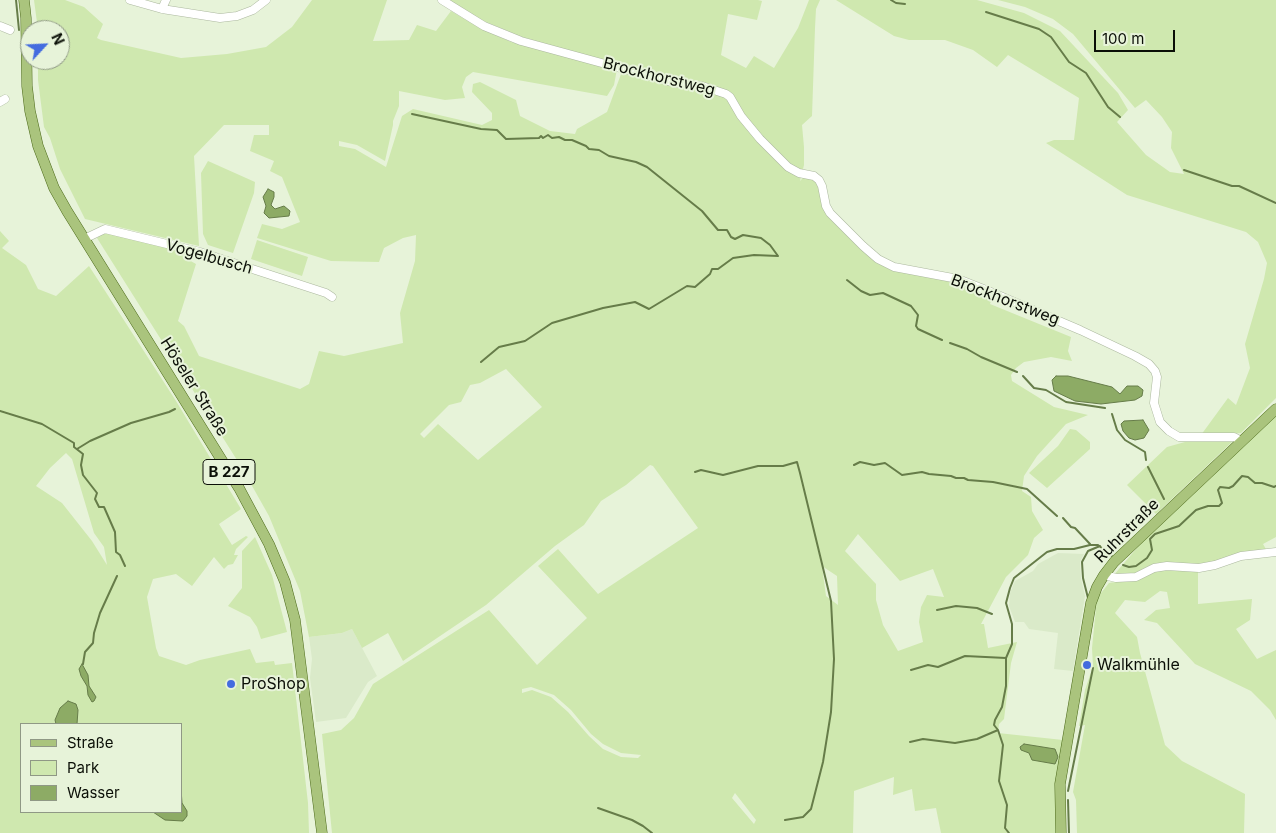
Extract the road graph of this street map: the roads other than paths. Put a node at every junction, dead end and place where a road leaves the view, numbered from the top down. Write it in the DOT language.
graph roads {
  1 [pos="24,0"];
  2 [pos="130,0"];
  3 [pos="166,0"];
  4 [pos="266,0"];
  5 [pos="442,0"];
  6 [pos="162,9"];
  7 [pos="0,26"];
  8 [pos="10,30"];
  9 [pos="84,239"];
  10 [pos="332,297"];
  11 [pos="1276,409"];
  12 [pos="1241,441"];
  13 [pos="1276,552"];
  14 [pos="1104,575"];
  15 [pos="322,833"];
  16 [pos="1061,833"];
  1 -- 9 [label="main road, B 227"];
  2 -- 6 [label="street"];
  3 -- 6 [label="street"];
  4 -- 6 [label="street"];
  5 -- 12 [label="street, Brockhorstweg"];
  7 -- 8 [label="street"];
  9 -- 10 [label="street, Vogelbusch"];
  9 -- 15 [label="main road, Höseler Straße / B 227"];
  11 -- 12 [label="main road, Ruhrstraße"];
  12 -- 14 [label="main road, Ruhrstraße"];
  13 -- 14 [label="street"];
  14 -- 16 [label="main road, Ruhrstraße"];
}
